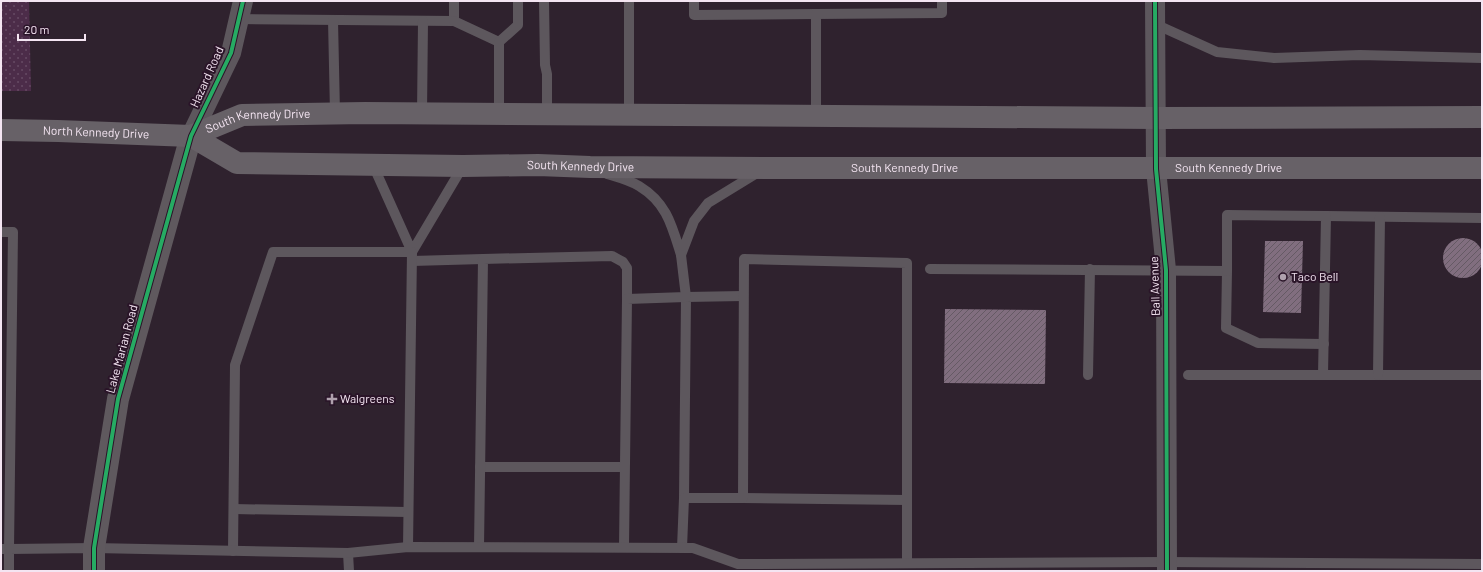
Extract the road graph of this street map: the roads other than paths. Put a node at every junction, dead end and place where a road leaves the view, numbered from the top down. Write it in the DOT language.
graph roads {
  1 [pos="454,1"];
  2 [pos="518,1"];
  3 [pos="544,1"];
  4 [pos="630,1"];
  5 [pos="694,1"];
  6 [pos="942,1"];
  7 [pos="1155,1"];
  8 [pos="241,10"];
  9 [pos="816,14"];
  10 [pos="333,20"];
  11 [pos="423,21"];
  12 [pos="454,21"];
  13 [pos="1155,24"];
  14 [pos="499,42"];
  15 [pos="1482,58"];
  16 [pos="335,113"];
  17 [pos="422,113"];
  18 [pos="499,113"];
  19 [pos="547,114"];
  20 [pos="629,115"];
  21 [pos="816,116"];
  22 [pos="1482,117"];
  23 [pos="1156,118"];
  24 [pos="1,130"];
  25 [pos="191,136"];
  26 [pos="373,165"];
  27 [pos="463,166"];
  28 [pos="590,167"];
  29 [pos="777,168"];
  30 [pos="1482,168"];
  31 [pos="1156,169"];
  32 [pos="1326,216"];
  33 [pos="1380,217"];
  34 [pos="1482,218"];
  35 [pos="1,232"];
  36 [pos="680,255"];
  37 [pos="412,256"];
  38 [pos="483,259"];
  39 [pos="930,269"];
  40 [pos="1090,269"];
  41 [pos="1166,270"];
  42 [pos="1227,271"];
  43 [pos="743,296"];
  44 [pos="686,297"];
  45 [pos="627,299"];
  46 [pos="1324,344"];
  47 [pos="6,349"];
  48 [pos="1088,375"];
  49 [pos="1188,375"];
  50 [pos="1323,375"];
  51 [pos="1378,375"];
  52 [pos="1482,375"];
  53 [pos="480,467"];
  54 [pos="624,467"];
  55 [pos="684,498"];
  56 [pos="742,498"];
  57 [pos="907,500"];
  58 [pos="234,509"];
  59 [pos="408,512"];
  60 [pos="408,547"];
  61 [pos="479,547"];
  62 [pos="624,547"];
  63 [pos="94,548"];
  64 [pos="682,548"];
  65 [pos="5,549"];
  66 [pos="233,551"];
  67 [pos="348,553"];
  68 [pos="907,563"];
  69 [pos="1482,564"];
  70 [pos="1167,566"];
  71 [pos="9,571"];
  72 [pos="94,571"];
  73 [pos="349,571"];
  1 -- 12 [label="lane"];
  2 -- 14 [label="lane"];
  3 -- 19 [label="lane"];
  4 -- 20 [label="lane"];
  5 -- 9 [label="lane"];
  6 -- 9 [label="lane"];
  7 -- 13 [label="street, Ball Avenue"];
  8 -- 10 [label="lane"];
  8 -- 25 [label="street, Hazard Road"];
  9 -- 21 [label="lane"];
  10 -- 11 [label="lane"];
  10 -- 16 [label="lane"];
  11 -- 12 [label="lane"];
  11 -- 17 [label="lane"];
  12 -- 14 [label="lane"];
  13 -- 15 [label="lane"];
  13 -- 23 [label="street, Ball Avenue"];
  14 -- 18 [label="lane"];
  16 -- 17 [label="main road, South Kennedy Drive"];
  16 -- 25 [label="main road, South Kennedy Drive"];
  17 -- 18 [label="main road, South Kennedy Drive"];
  18 -- 19 [label="main road, South Kennedy Drive"];
  19 -- 20 [label="main road, South Kennedy Drive"];
  20 -- 21 [label="main road, South Kennedy Drive"];
  21 -- 23 [label="main road, South Kennedy Drive"];
  22 -- 23 [label="main road, South Kennedy Drive"];
  23 -- 31 [label="street, Ball Avenue"];
  24 -- 25 [label="main road, North Kennedy Drive"];
  25 -- 26 [label="main road, South Kennedy Drive"];
  25 -- 63 [label="street, Lake Marian Road"];
  26 -- 27 [label="main road, South Kennedy Drive"];
  26 -- 37 [label="lane"];
  27 -- 28 [label="main road, South Kennedy Drive"];
  27 -- 37 [label="lane"];
  28 -- 29 [label="main road, South Kennedy Drive"];
  28 -- 36 [label="lane"];
  29 -- 31 [label="main road, South Kennedy Drive"];
  29 -- 36 [label="lane"];
  30 -- 31 [label="main road, South Kennedy Drive"];
  31 -- 41 [label="street, Ball Avenue"];
  32 -- 33 [label="lane"];
  32 -- 42 [label="lane"];
  32 -- 46 [label="lane"];
  33 -- 34 [label="lane"];
  33 -- 51 [label="lane"];
  35 -- 47 [label="lane"];
  36 -- 44 [label="lane"];
  37 -- 38 [label="lane"];
  37 -- 58 [label="lane"];
  37 -- 59 [label="lane"];
  38 -- 45 [label="lane"];
  38 -- 53 [label="lane"];
  39 -- 40 [label="lane"];
  40 -- 41 [label="lane"];
  40 -- 48 [label="lane"];
  41 -- 42 [label="lane"];
  41 -- 70 [label="street, Ball Avenue"];
  42 -- 46 [label="lane"];
  43 -- 44 [label="lane"];
  43 -- 56 [label="lane"];
  43 -- 57 [label="lane"];
  44 -- 45 [label="lane"];
  44 -- 55 [label="lane"];
  45 -- 54 [label="lane"];
  46 -- 50 [label="lane"];
  47 -- 65 [label="lane"];
  49 -- 50 [label="lane"];
  50 -- 51 [label="lane"];
  51 -- 52 [label="lane"];
  53 -- 54 [label="lane"];
  53 -- 61 [label="lane"];
  54 -- 62 [label="lane"];
  55 -- 56 [label="lane"];
  55 -- 64 [label="lane"];
  56 -- 57 [label="lane"];
  57 -- 68 [label="lane"];
  58 -- 59 [label="lane"];
  58 -- 66 [label="lane"];
  59 -- 60 [label="lane"];
  60 -- 61 [label="lane"];
  60 -- 67 [label="lane"];
  61 -- 62 [label="lane"];
  62 -- 64 [label="lane"];
  63 -- 65 [label="lane"];
  63 -- 66 [label="lane"];
  63 -- 72 [label="street, Lake Marian Road"];
  64 -- 68 [label="lane"];
  65 -- 71 [label="lane"];
  66 -- 67 [label="lane"];
  67 -- 73 [label="lane"];
  68 -- 70 [label="lane"];
  69 -- 70 [label="lane"];
}
